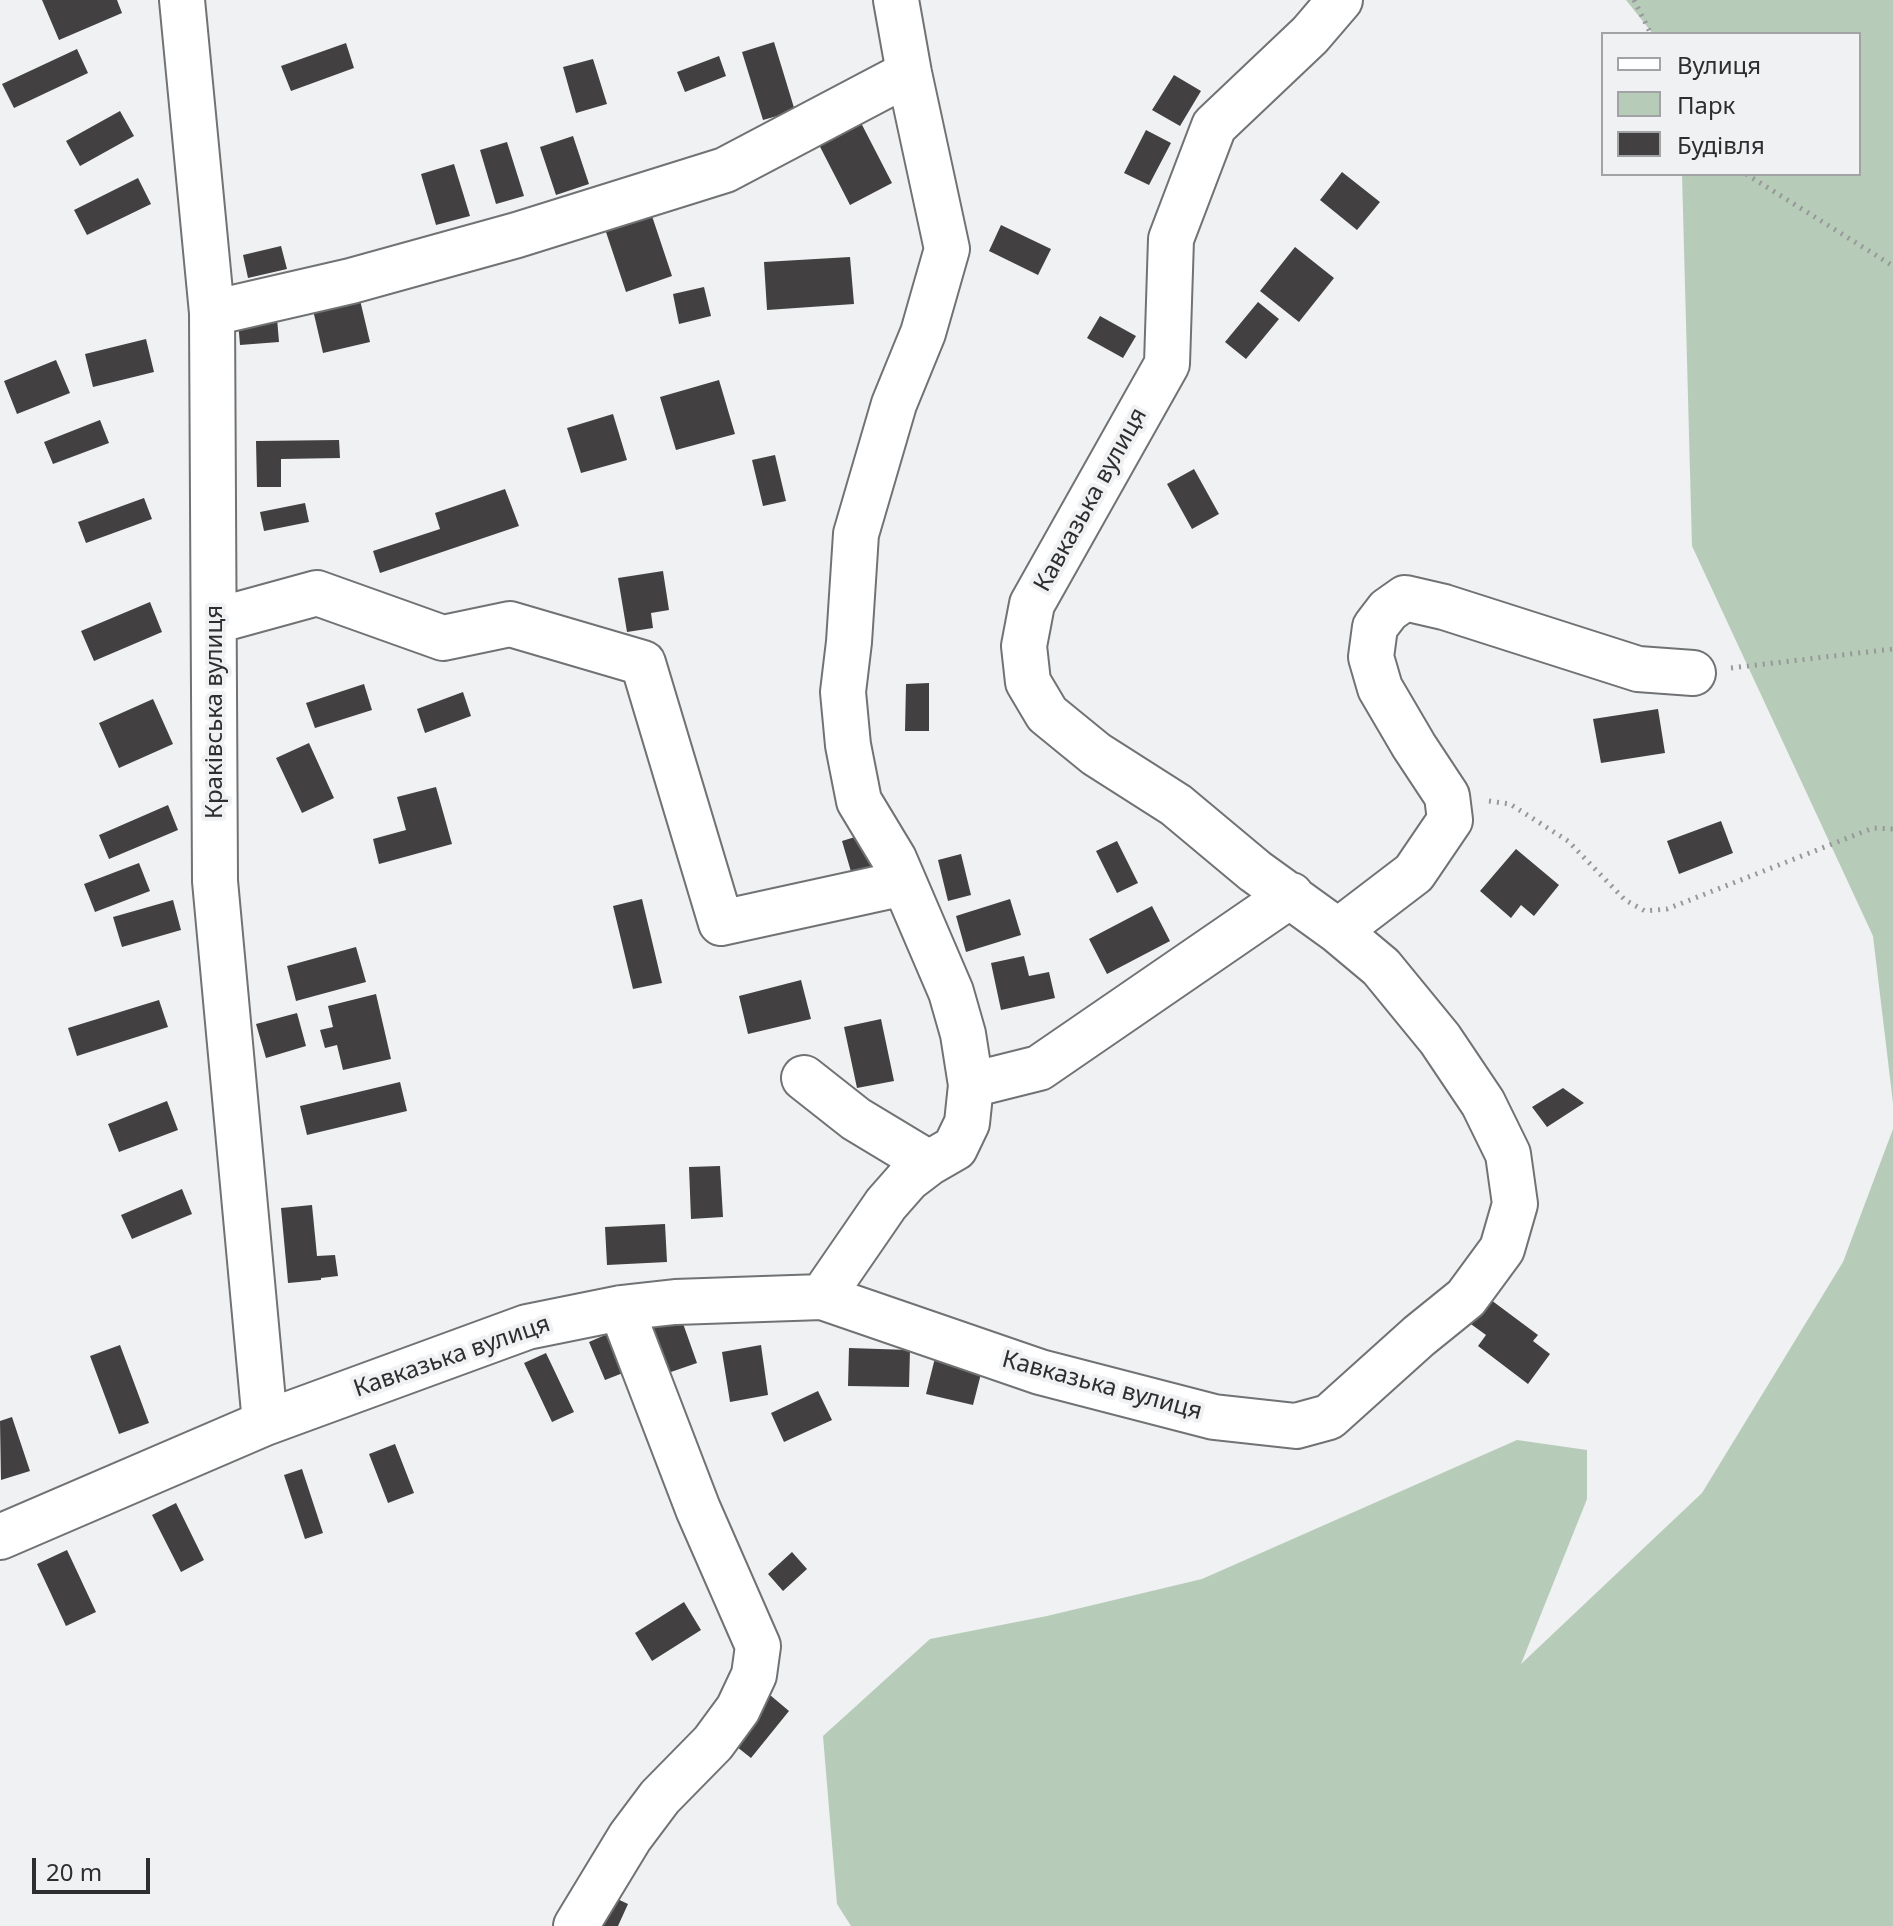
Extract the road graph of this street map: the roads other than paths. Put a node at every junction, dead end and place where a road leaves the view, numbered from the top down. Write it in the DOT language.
graph roads {
  1 [pos="182,0"];
  2 [pos="896,0"];
  3 [pos="1340,0"];
  4 [pos="909,73"];
  5 [pos="212,313"];
  6 [pos="215,621"];
  7 [pos="1693,673"];
  8 [pos="904,883"];
  9 [pos="1291,895"];
  10 [pos="1338,931"];
  11 [pos="804,1078"];
  12 [pos="971,1085"];
  13 [pos="929,1163"];
  14 [pos="822,1297"];
  15 [pos="621,1308"];
  16 [pos="265,1423"];
  17 [pos="0,1537"];
  18 [pos="576,1926"];
  1 -- 5 [label="street, Краківська вулиця"];
  2 -- 4 [label="street"];
  3 -- 9 [label="street, Кавказька вулиця"];
  4 -- 5 [label="street"];
  4 -- 8 [label="street"];
  5 -- 6 [label="street, Краківська вулиця"];
  6 -- 8 [label="street"];
  6 -- 16 [label="street, Краківська вулиця"];
  7 -- 10 [label="street"];
  8 -- 12 [label="street"];
  9 -- 10 [label="street, Кавказька вулиця"];
  9 -- 12 [label="street"];
  10 -- 14 [label="street, Кавказька вулиця"];
  11 -- 13 [label="street"];
  12 -- 13 [label="street"];
  13 -- 14 [label="street"];
  14 -- 15 [label="street, Кавказька вулиця"];
  15 -- 16 [label="street, Кавказька вулиця"];
  15 -- 18 [label="street"];
  16 -- 17 [label="street, Кавказька вулиця"];
}
